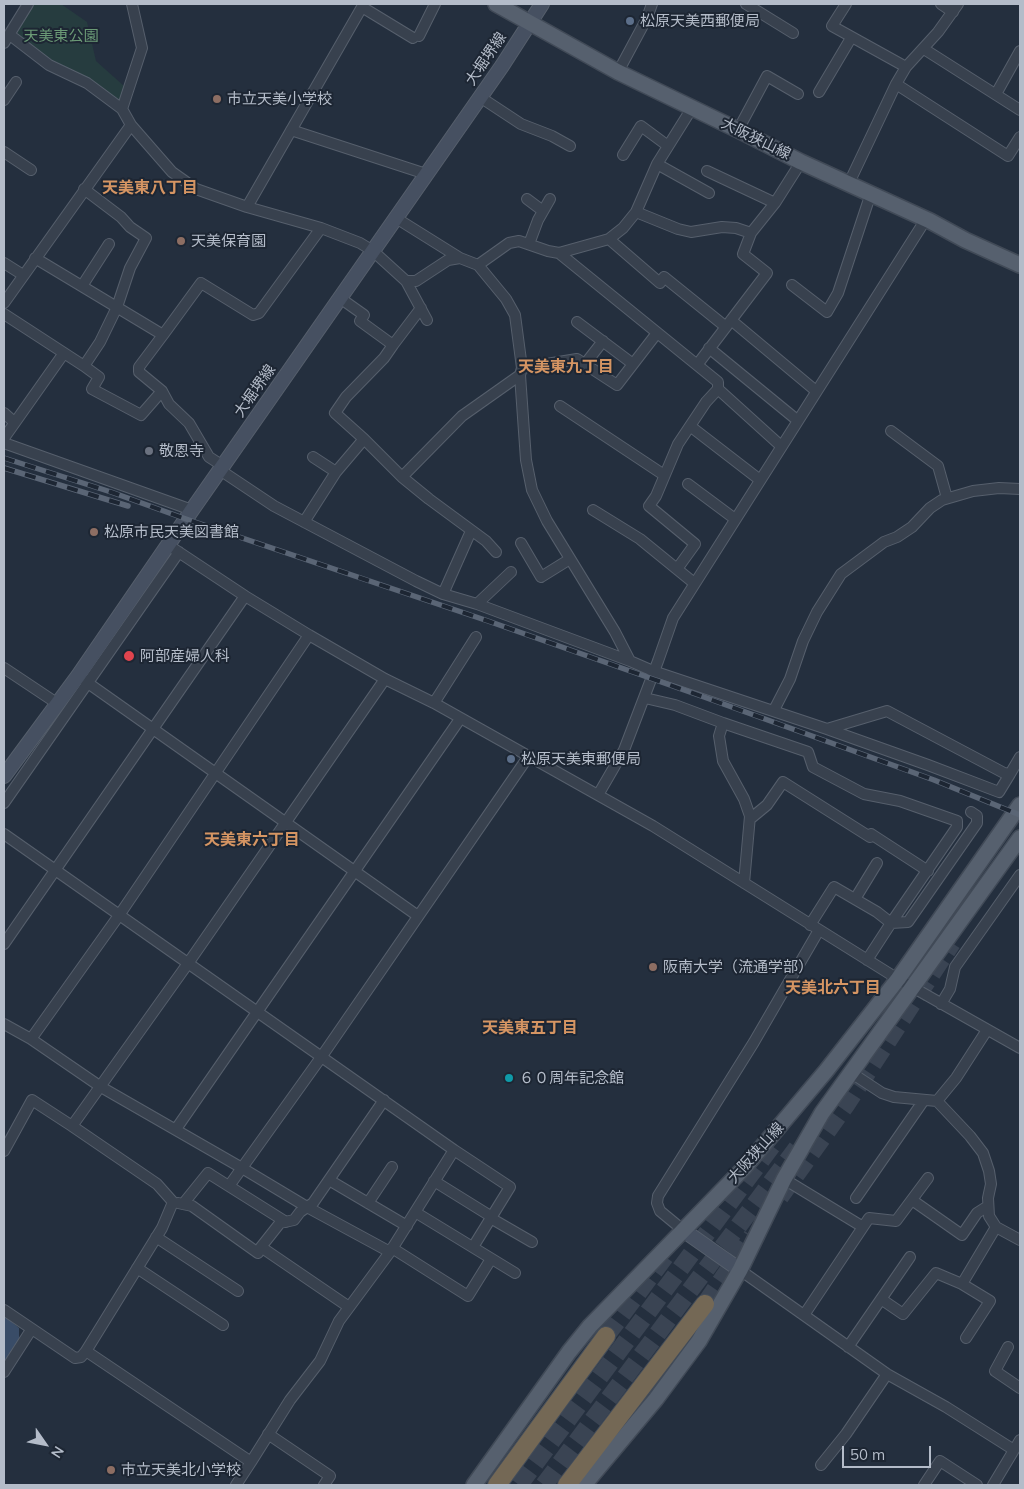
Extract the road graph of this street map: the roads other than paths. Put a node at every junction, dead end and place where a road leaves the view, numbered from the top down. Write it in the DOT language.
graph roads {
  1 [pos="28,4"];
  2 [pos="132,4"];
  3 [pos="435,4"];
  4 [pos="496,4"];
  5 [pos="542,4"];
  6 [pos="652,4"];
  7 [pos="746,4"];
  8 [pos="846,4"];
  9 [pos="941,4"];
  10 [pos="956,8"];
  11 [pos="530,23"];
  12 [pos="794,33"];
  13 [pos="851,38"];
  14 [pos="7,39"];
  15 [pos="924,49"];
  16 [pos="1020,51"];
  17 [pos="906,67"];
  18 [pos="618,72"];
  19 [pos="16,82"];
  20 [pos="896,84"];
  21 [pos="819,92"];
  22 [pos="798,94"];
  23 [pos="996,94"];
  24 [pos="480,97"];
  25 [pos="4,100"];
  26 [pos="122,108"];
  27 [pos="692,108"];
  28 [pos="1020,110"];
  29 [pos="131,124"];
  30 [pos="291,130"];
  31 [pos="738,130"];
  32 [pos="1020,137"];
  33 [pos="570,146"];
  34 [pos="668,146"];
  35 [pos="4,152"];
  36 [pos="623,154"];
  37 [pos="801,162"];
  38 [pos="657,164"];
  39 [pos="31,170"];
  40 [pos="707,171"];
  41 [pos="426,174"];
  42 [pos="849,183"];
  43 [pos="84,189"];
  44 [pos="709,193"];
  45 [pos="871,193"];
  46 [pos="550,199"];
  47 [pos="527,200"];
  48 [pos="776,204"];
  49 [pos="246,207"];
  50 [pos="543,211"];
  51 [pos="636,212"];
  52 [pos="396,218"];
  53 [pos="926,219"];
  54 [pos="321,228"];
  55 [pos="751,233"];
  56 [pos="609,239"];
  57 [pos="109,244"];
  58 [pos="529,244"];
  59 [pos="373,251"];
  60 [pos="560,253"];
  61 [pos="35,258"];
  62 [pos="460,258"];
  63 [pos="4,263"];
  64 [pos="478,265"];
  65 [pos="1020,265"];
  66 [pos="23,275"];
  67 [pos="406,281"];
  68 [pos="792,285"];
  69 [pos="82,286"];
  70 [pos="340,298"];
  71 [pos="4,304"];
  72 [pos="117,307"];
  73 [pos="421,308"];
  74 [pos="4,314"];
  75 [pos="427,320"];
  76 [pos="577,322"];
  77 [pos="728,323"];
  78 [pos="657,333"];
  79 [pos="163,335"];
  80 [pos="603,341"];
  81 [pos="393,345"];
  82 [pos="709,348"];
  83 [pos="64,353"];
  84 [pos="585,364"];
  85 [pos="633,364"];
  86 [pos="696,365"];
  87 [pos="84,366"];
  88 [pos="521,372"];
  89 [pos="718,389"];
  90 [pos="162,391"];
  91 [pos="816,391"];
  92 [pos="560,406"];
  93 [pos="4,413"];
  94 [pos="797,420"];
  95 [pos="14,422"];
  96 [pos="690,426"];
  97 [pos="890,431"];
  98 [pos="4,438"];
  99 [pos="364,439"];
  100 [pos="4,443"];
  101 [pos="781,446"];
  102 [pos="313,457"];
  103 [pos="222,468"];
  104 [pos="336,472"];
  105 [pos="664,475"];
  106 [pos="402,476"];
  107 [pos="760,480"];
  108 [pos="688,484"];
  109 [pos="1020,489"];
  110 [pos="947,498"];
  111 [pos="192,510"];
  112 [pos="593,510"];
  113 [pos="735,519"];
  114 [pos="304,522"];
  115 [pos="471,531"];
  116 [pos="522,543"];
  117 [pos="174,548"];
  118 [pos="496,552"];
  119 [pos="570,559"];
  120 [pos="677,569"];
  121 [pos="511,572"];
  122 [pos="694,583"];
  123 [pos="442,594"];
  124 [pos="245,596"];
  125 [pos="477,604"];
  126 [pos="309,635"];
  127 [pos="476,637"];
  128 [pos="630,661"];
  129 [pos="4,668"];
  130 [pos="653,671"];
  131 [pos="385,679"];
  132 [pos="82,680"];
  133 [pos="644,698"];
  134 [pos="434,703"];
  135 [pos="58,704"];
  136 [pos="774,710"];
  137 [pos="460,718"];
  138 [pos="722,722"];
  139 [pos="153,729"];
  140 [pos="826,729"];
  141 [pos="1020,756"];
  142 [pos="528,757"];
  143 [pos="216,773"];
  144 [pos="1010,774"];
  145 [pos="4,776"];
  146 [pos="598,795"];
  147 [pos="4,803"];
  148 [pos="1020,805"];
  149 [pos="971,812"];
  150 [pos="750,818"];
  151 [pos="286,822"];
  152 [pos="4,834"];
  153 [pos="1020,838"];
  154 [pos="877,863"];
  155 [pos="54,869"];
  156 [pos="928,871"];
  157 [pos="354,872"];
  158 [pos="1020,874"];
  159 [pos="744,883"];
  160 [pos="855,899"];
  161 [pos="120,914"];
  162 [pos="418,916"];
  163 [pos="891,924"];
  164 [pos="814,927"];
  165 [pos="4,944"];
  166 [pos="867,960"];
  167 [pos="189,962"];
  168 [pos="898,979"];
  169 [pos="912,988"];
  170 [pos="941,1004"];
  171 [pos="258,1011"];
  172 [pos="4,1024"];
  173 [pos="987,1030"];
  174 [pos="31,1039"];
  175 [pos="1020,1048"];
  176 [pos="322,1056"];
  177 [pos="850,1072"];
  178 [pos="101,1087"];
  179 [pos="384,1100"];
  180 [pos="924,1100"];
  181 [pos="938,1101"];
  182 [pos="72,1126"];
  183 [pos="176,1129"];
  184 [pos="5,1145"];
  185 [pos="454,1150"];
  186 [pos="242,1168"];
  187 [pos="392,1168"];
  188 [pos="928,1178"];
  189 [pos="329,1180"];
  190 [pos="784,1180"];
  191 [pos="434,1181"];
  192 [pos="229,1186"];
  193 [pos="856,1198"];
  194 [pos="912,1200"];
  195 [pos="178,1203"];
  196 [pos="368,1203"];
  197 [pos="988,1206"];
  198 [pos="307,1207"];
  199 [pos="415,1212"];
  200 [pos="492,1217"];
  201 [pos="286,1222"];
  202 [pos="406,1226"];
  203 [pos="863,1227"];
  204 [pos="996,1227"];
  205 [pos="683,1230"];
  206 [pos="156,1237"];
  207 [pos="1020,1240"];
  208 [pos="532,1242"];
  209 [pos="261,1247"];
  210 [pos="473,1247"];
  211 [pos="391,1250"];
  212 [pos="910,1257"];
  213 [pos="491,1259"];
  214 [pos="137,1268"];
  215 [pos="740,1270"];
  216 [pos="515,1273"];
  217 [pos="962,1284"];
  218 [pos="238,1291"];
  219 [pos="882,1299"];
  220 [pos="706,1304"];
  221 [pos="350,1307"];
  222 [pos="4,1310"];
  223 [pos="804,1315"];
  224 [pos="223,1325"];
  225 [pos="31,1330"];
  226 [pos="606,1336"];
  227 [pos="966,1338"];
  228 [pos="848,1347"];
  229 [pos="1008,1347"];
  230 [pos="86,1351"];
  231 [pos="4,1372"];
  232 [pos="887,1374"];
  233 [pos="1020,1388"];
  234 [pos="268,1434"];
  235 [pos="1019,1443"];
  236 [pos="251,1462"];
  237 [pos="821,1465"];
  238 [pos="236,1485"];
  239 [pos="324,1485"];
  240 [pos="474,1485"];
  241 [pos="497,1485"];
  242 [pos="567,1485"];
  243 [pos="584,1485"];
  244 [pos="924,1485"];
  245 [pos="977,1485"];
  246 [pos="993,1485"];
  1 -- 14 [label="street"];
  2 -- 26 [label="street"];
  3 -- 30 [label="street"];
  4 -- 11 [label="main road, 大阪狭山線"];
  5 -- 11 [label="main road, 大堀堺線"];
  6 -- 18 [label="street"];
  7 -- 12 [label="street"];
  8 -- 13 [label="street"];
  9 -- 10 [label="street"];
  10 -- 15 [label="street"];
  11 -- 18 [label="main road, 大阪狭山線"];
  11 -- 24 [label="main road, 大堀堺線"];
  13 -- 17 [label="street"];
  13 -- 21 [label="street"];
  14 -- 26 [label="street"];
  15 -- 17 [label="street"];
  15 -- 23 [label="street"];
  16 -- 23 [label="street"];
  17 -- 20 [label="street"];
  18 -- 27 [label="main road, 大阪狭山線"];
  19 -- 25 [label="street"];
  20 -- 32 [label="street"];
  20 -- 42 [label="street"];
  22 -- 31 [label="street"];
  23 -- 28 [label="street"];
  24 -- 33 [label="street"];
  24 -- 41 [label="main road, 大堀堺線"];
  26 -- 29 [label="street"];
  27 -- 31 [label="main road, 大阪狭山線"];
  27 -- 34 [label="street"];
  29 -- 43 [label="street"];
  29 -- 49 [label="street"];
  30 -- 41 [label="street"];
  30 -- 49 [label="street"];
  31 -- 37 [label="main road, 大阪狭山線"];
  34 -- 36 [label="street"];
  34 -- 38 [label="street"];
  35 -- 39 [label="street"];
  37 -- 42 [label="main road, 大阪狭山線"];
  37 -- 48 [label="street"];
  38 -- 44 [label="street"];
  38 -- 51 [label="street"];
  40 -- 48 [label="street"];
  41 -- 52 [label="main road, 大堀堺線"];
  42 -- 45 [label="main road, 大阪狭山線"];
  43 -- 61 [label="street"];
  43 -- 72 [label="street"];
  45 -- 53 [label="main road, 大阪狭山線"];
  45 -- 68 [label="street"];
  46 -- 50 [label="street"];
  47 -- 50 [label="street"];
  48 -- 55 [label="street"];
  49 -- 54 [label="street"];
  50 -- 58 [label="street"];
  51 -- 55 [label="street"];
  51 -- 56 [label="street"];
  52 -- 59 [label="main road, 大堀堺線"];
  52 -- 62 [label="street"];
  53 -- 65 [label="main road, 大阪狭山線"];
  53 -- 91 [label="street"];
  54 -- 59 [label="street"];
  54 -- 79 [label="street"];
  55 -- 77 [label="street"];
  56 -- 60 [label="street"];
  56 -- 77 [label="street"];
  57 -- 69 [label="street"];
  58 -- 60 [label="street"];
  58 -- 64 [label="street"];
  59 -- 67 [label="street"];
  59 -- 70 [label="main road, 大堀堺線"];
  60 -- 78 [label="street"];
  61 -- 66 [label="street"];
  61 -- 69 [label="street"];
  62 -- 64 [label="street"];
  62 -- 67 [label="street"];
  63 -- 66 [label="street"];
  64 -- 88 [label="street"];
  66 -- 71 [label="street"];
  67 -- 73 [label="street"];
  69 -- 72 [label="street"];
  70 -- 81 [label="street"];
  70 -- 103 [label="main road, 大堀堺線"];
  72 -- 79 [label="street"];
  72 -- 87 [label="street"];
  73 -- 75 [label="street"];
  73 -- 81 [label="street"];
  74 -- 83 [label="street"];
  76 -- 80 [label="street"];
  77 -- 82 [label="street"];
  77 -- 91 [label="street"];
  78 -- 85 [label="street"];
  78 -- 86 [label="street"];
  79 -- 90 [label="street"];
  80 -- 84 [label="street"];
  80 -- 85 [label="street"];
  81 -- 99 [label="street"];
  82 -- 86 [label="street"];
  82 -- 94 [label="street"];
  83 -- 87 [label="street"];
  83 -- 95 [label="street"];
  84 -- 85 [label="street"];
  84 -- 88 [label="street"];
  86 -- 89 [label="street"];
  87 -- 90 [label="street"];
  88 -- 106 [label="street"];
  88 -- 119 [label="street"];
  89 -- 96 [label="street"];
  89 -- 101 [label="street"];
  90 -- 103 [label="street"];
  91 -- 94 [label="street"];
  92 -- 105 [label="street"];
  93 -- 95 [label="street"];
  94 -- 101 [label="street"];
  95 -- 98 [label="street"];
  96 -- 105 [label="street"];
  96 -- 107 [label="street"];
  97 -- 110 [label="street"];
  99 -- 104 [label="street"];
  99 -- 106 [label="street"];
  100 -- 111 [label="street"];
  101 -- 107 [label="street"];
  102 -- 104 [label="street"];
  103 -- 111 [label="main road, 大堀堺線"];
  103 -- 114 [label="street"];
  104 -- 114 [label="street"];
  105 -- 120 [label="street"];
  106 -- 115 [label="street"];
  107 -- 113 [label="street"];
  108 -- 113 [label="street"];
  109 -- 110 [label="street"];
  110 -- 136 [label="street"];
  111 -- 117 [label="main road, 大堀堺線"];
  112 -- 120 [label="street"];
  113 -- 122 [label="street"];
  114 -- 123 [label="street"];
  115 -- 118 [label="street"];
  115 -- 123 [label="street"];
  116 -- 119 [label="street"];
  117 -- 124 [label="street"];
  117 -- 132 [label="main road, 大堀堺線"];
  119 -- 128 [label="street"];
  120 -- 122 [label="street"];
  121 -- 125 [label="street"];
  122 -- 130 [label="street"];
  123 -- 125 [label="street"];
  124 -- 126 [label="street"];
  124 -- 139 [label="street"];
  125 -- 128 [label="street"];
  126 -- 131 [label="street"];
  126 -- 143 [label="street"];
  127 -- 134 [label="street"];
  128 -- 130 [label="street"];
  129 -- 135 [label="street"];
  130 -- 133 [label="street"];
  130 -- 136 [label="street"];
  131 -- 134 [label="street"];
  131 -- 151 [label="street"];
  132 -- 135 [label="main road, 大堀堺線"];
  132 -- 139 [label="street"];
  132 -- 147 [label="street"];
  133 -- 138 [label="street"];
  133 -- 146 [label="street"];
  134 -- 137 [label="street"];
  135 -- 145 [label="main road, 大堀堺線"];
  136 -- 140 [label="street"];
  137 -- 142 [label="street"];
  137 -- 157 [label="street"];
  138 -- 150 [label="street"];
  138 -- 156 [label="street"];
  139 -- 143 [label="street"];
  139 -- 155 [label="street"];
  140 -- 144 [label="street"];
  140 -- 144 [label="street"];
  141 -- 144 [label="street"];
  142 -- 146 [label="street"];
  142 -- 162 [label="street"];
  143 -- 151 [label="street"];
  143 -- 161 [label="street"];
  146 -- 159 [label="street"];
  148 -- 168 [label="main road, 大阪狭山線"];
  149 -- 163 [label="street"];
  150 -- 156 [label="street"];
  150 -- 159 [label="street"];
  151 -- 157 [label="street"];
  151 -- 167 [label="street"];
  152 -- 155 [label="street"];
  153 -- 169 [label="main road, 大阪狭山線"];
  154 -- 160 [label="street"];
  155 -- 161 [label="street"];
  155 -- 165 [label="street"];
  156 -- 163 [label="street"];
  157 -- 162 [label="street"];
  157 -- 171 [label="street"];
  158 -- 170 [label="street"];
  159 -- 164 [label="street"];
  160 -- 163 [label="street"];
  160 -- 164 [label="street"];
  161 -- 167 [label="street"];
  161 -- 174 [label="street"];
  162 -- 176 [label="street"];
  163 -- 166 [label="street"];
  164 -- 166 [label="street"];
  164 -- 205 [label="street"];
  166 -- 168 [label="street"];
  167 -- 171 [label="street"];
  167 -- 178 [label="street"];
  168 -- 169 [label="street"];
  168 -- 205 [label="main road, 大阪狭山線"];
  169 -- 170 [label="street"];
  169 -- 177 [label="main road, 大阪狭山線"];
  170 -- 173 [label="street"];
  171 -- 176 [label="street"];
  171 -- 183 [label="street"];
  172 -- 174 [label="street"];
  173 -- 175 [label="street"];
  173 -- 181 [label="street"];
  174 -- 178 [label="street"];
  176 -- 179 [label="street"];
  176 -- 186 [label="street"];
  177 -- 180 [label="street"];
  177 -- 190 [label="main road, 大阪狭山線"];
  178 -- 182 [label="street"];
  178 -- 183 [label="street"];
  179 -- 185 [label="street"];
  179 -- 189 [label="street"];
  180 -- 181 [label="street"];
  180 -- 193 [label="street"];
  181 -- 197 [label="street"];
  182 -- 184 [label="street"];
  182 -- 195 [label="street"];
  183 -- 186 [label="street"];
  185 -- 191 [label="street"];
  185 -- 200 [label="street"];
  186 -- 192 [label="street"];
  186 -- 198 [label="street"];
  187 -- 196 [label="street"];
  188 -- 194 [label="street"];
  189 -- 196 [label="street"];
  189 -- 198 [label="street"];
  190 -- 203 [label="street"];
  190 -- 215 [label="main road, 大阪狭山線"];
  191 -- 199 [label="street"];
  191 -- 200 [label="street"];
  192 -- 195 [label="street"];
  192 -- 201 [label="street"];
  194 -- 197 [label="street"];
  194 -- 203 [label="street"];
  195 -- 206 [label="street"];
  195 -- 209 [label="street"];
  196 -- 202 [label="street"];
  197 -- 204 [label="street"];
  198 -- 201 [label="street"];
  198 -- 211 [label="street"];
  199 -- 202 [label="street"];
  199 -- 210 [label="street"];
  200 -- 208 [label="street"];
  200 -- 210 [label="street"];
  201 -- 209 [label="street"];
  202 -- 211 [label="street"];
  203 -- 223 [label="street"];
  204 -- 207 [label="street"];
  204 -- 217 [label="street"];
  205 -- 215 [label="main road"];
  205 -- 240 [label="main road, 大阪狭山線"];
  206 -- 214 [label="street"];
  206 -- 218 [label="street"];
  209 -- 221 [label="street"];
  210 -- 213 [label="street"];
  211 -- 213 [label="street"];
  211 -- 221 [label="street"];
  212 -- 219 [label="street"];
  213 -- 216 [label="street"];
  214 -- 224 [label="street"];
  214 -- 230 [label="street"];
  215 -- 223 [label="street"];
  215 -- 243 [label="main road, 大阪狭山線"];
  217 -- 219 [label="street"];
  217 -- 227 [label="street"];
  219 -- 228 [label="street"];
  220 -- 242 [label="highway"];
  221 -- 234 [label="street"];
  222 -- 225 [label="street"];
  223 -- 228 [label="street"];
  225 -- 230 [label="street"];
  225 -- 231 [label="street"];
  226 -- 241 [label="highway"];
  228 -- 232 [label="street"];
  229 -- 233 [label="street"];
  230 -- 236 [label="street"];
  232 -- 235 [label="street"];
  232 -- 237 [label="street"];
  234 -- 236 [label="street"];
  234 -- 239 [label="street"];
  235 -- 246 [label="street"];
  236 -- 238 [label="street"];
  244 -- 245 [label="street"];
}
